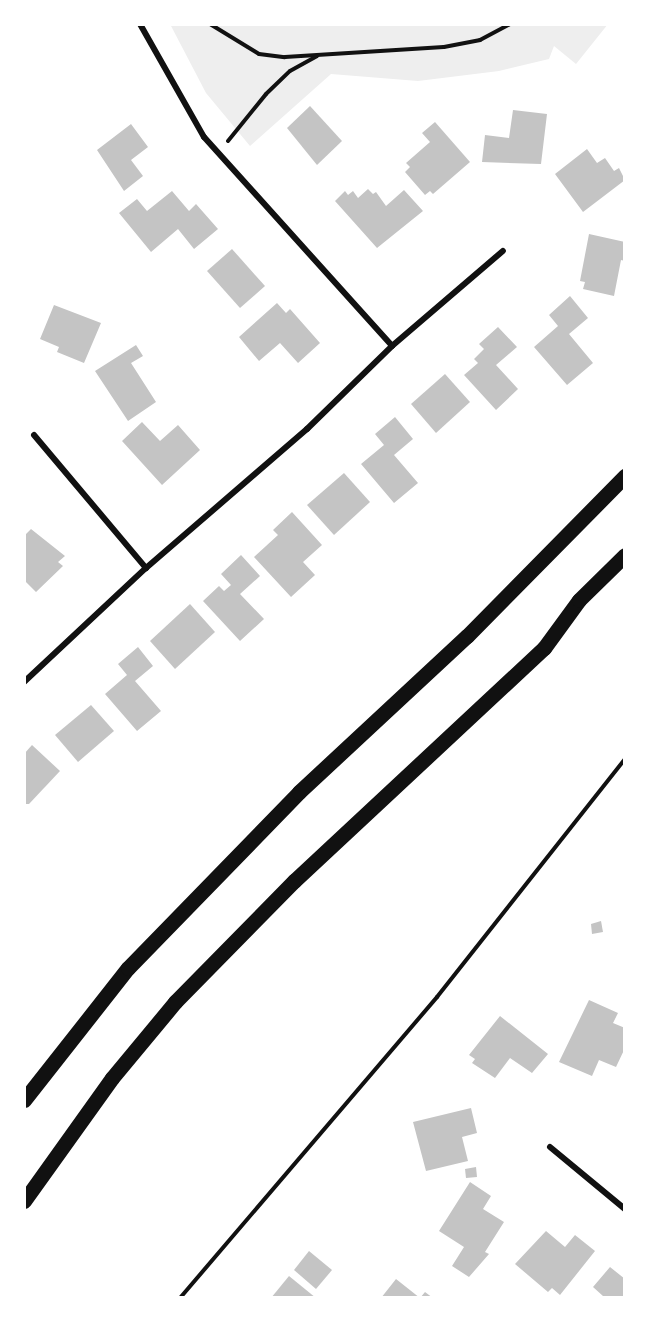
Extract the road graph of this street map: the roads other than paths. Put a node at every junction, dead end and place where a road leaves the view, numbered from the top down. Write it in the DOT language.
graph roads {
  1 [pos="140,24"];
  2 [pos="503,251"];
  3 [pos="392,346"];
  4 [pos="34,435"];
  5 [pos="625,476"];
  6 [pos="625,555"];
  7 [pos="146,568"];
  8 [pos="24,682"];
  9 [pos="24,1100"];
  10 [pos="550,1147"];
  11 [pos="24,1202"];
  12 [pos="625,1209"];
  1 -- 3 [label="street"];
  2 -- 3 [label="street"];
  3 -- 7 [label="street"];
  4 -- 7 [label="street"];
  5 -- 9 [label="main road"];
  6 -- 11 [label="main road"];
  7 -- 8 [label="street"];
  10 -- 12 [label="street"];
}
